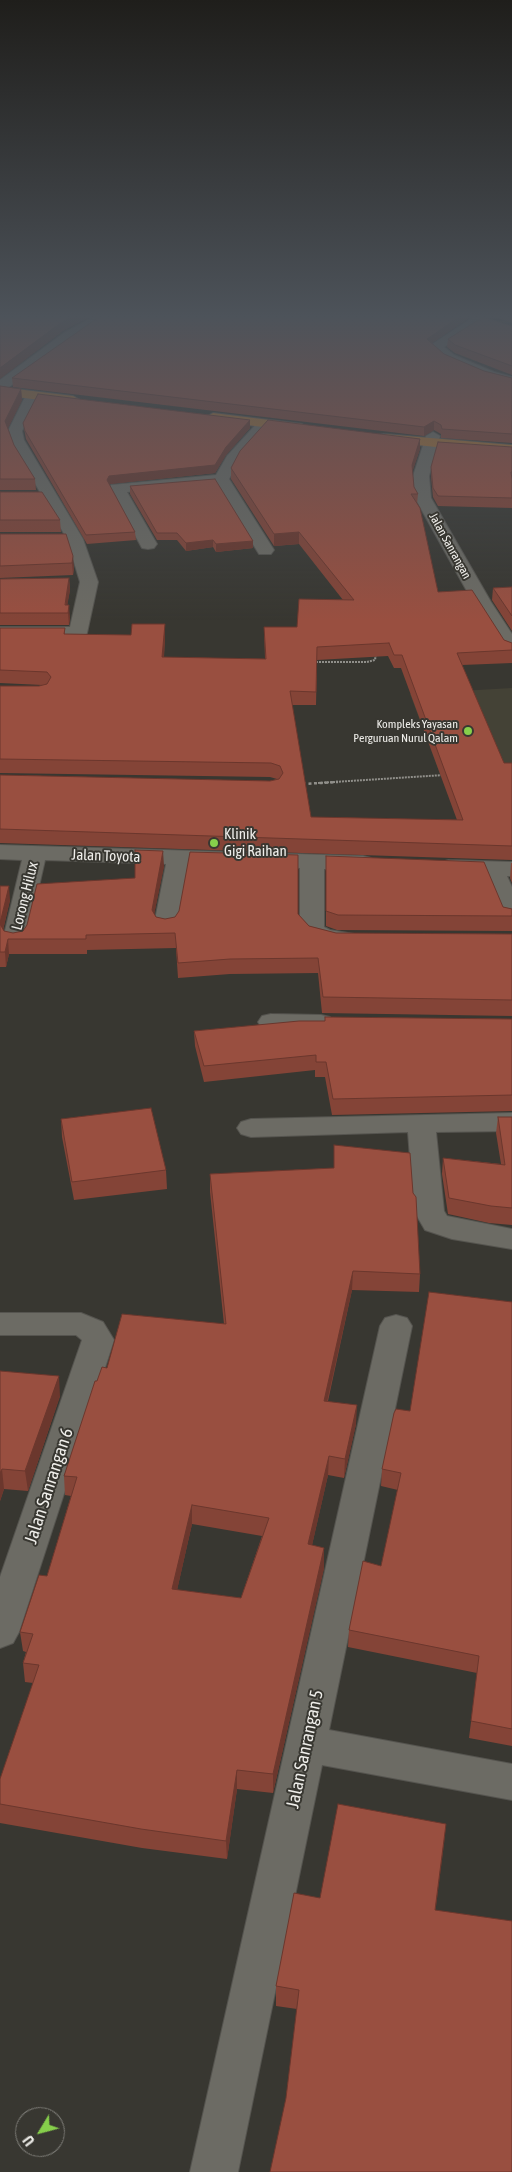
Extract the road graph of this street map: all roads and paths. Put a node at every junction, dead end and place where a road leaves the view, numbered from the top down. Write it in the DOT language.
graph roads {
  1 [pos="21,418"];
  2 [pos="233,418"];
  3 [pos="252,418"];
  4 [pos="264,424"];
  5 [pos="372,433"];
  6 [pos="432,440"];
  7 [pos="512,450"];
  8 [pos="220,479"];
  9 [pos="56,538"];
  10 [pos="75,538"];
  11 [pos="148,544"];
  12 [pos="265,550"];
  13 [pos="69,582"];
  14 [pos="89,582"];
  15 [pos="0,633"];
  16 [pos="512,648"];
  17 [pos="376,649"];
  18 [pos="308,662"];
  19 [pos="444,775"];
  20 [pos="299,784"];
  21 [pos="0,852"];
  22 [pos="36,854"];
  23 [pos="178,858"];
  24 [pos="312,861"];
  25 [pos="388,864"];
  26 [pos="426,866"];
  27 [pos="503,869"];
  28 [pos="512,916"];
  29 [pos="166,925"];
  30 [pos="15,939"];
  31 [pos="365,939"];
  32 [pos="271,1022"];
  33 [pos="341,1024"];
  34 [pos="512,1122"];
  35 [pos="421,1123"];
  36 [pos="251,1128"];
  37 [pos="512,1239"];
  38 [pos="0,1324"];
  39 [pos="396,1326"];
  40 [pos="0,1632"];
  41 [pos="306,1744"];
  42 [pos="512,1782"];
  43 [pos="214,2172"];
  1 -- 10 [label="street"];
  2 -- 4 [label="main road"];
  3 -- 4 [label="main road"];
  4 -- 8 [label="street"];
  5 -- 6 [label="main road"];
  6 -- 7 [label="main road"];
  6 -- 16 [label="street, Jalan Sanrangan"];
  8 -- 11 [label="street"];
  8 -- 12 [label="street"];
  9 -- 10 [label="street"];
  10 -- 14 [label="street"];
  13 -- 14 [label="street"];
  14 -- 15 [label="street"];
  17 -- 18 [label="path"];
  19 -- 20 [label="path"];
  21 -- 22 [label="street, Jalan Toyota"];
  22 -- 23 [label="street, Jalan Toyota"];
  22 -- 30 [label="street, Lorong Hilux"];
  23 -- 24 [label="street, Jalan Toyota"];
  23 -- 29 [label="street"];
  24 -- 25 [label="street, Jalan Toyota"];
  24 -- 31 [label="street"];
  26 -- 27 [label="street"];
  27 -- 28 [label="street"];
  32 -- 33 [label="street"];
  34 -- 35 [label="street"];
  35 -- 36 [label="street"];
  35 -- 37 [label="street"];
  38 -- 40 [label="street, Jalan Sanrangan 6"];
  39 -- 41 [label="street, Jalan Sanrangan 5"];
  41 -- 42 [label="street"];
  41 -- 43 [label="street, Jalan Sanrangan 5"];
}
